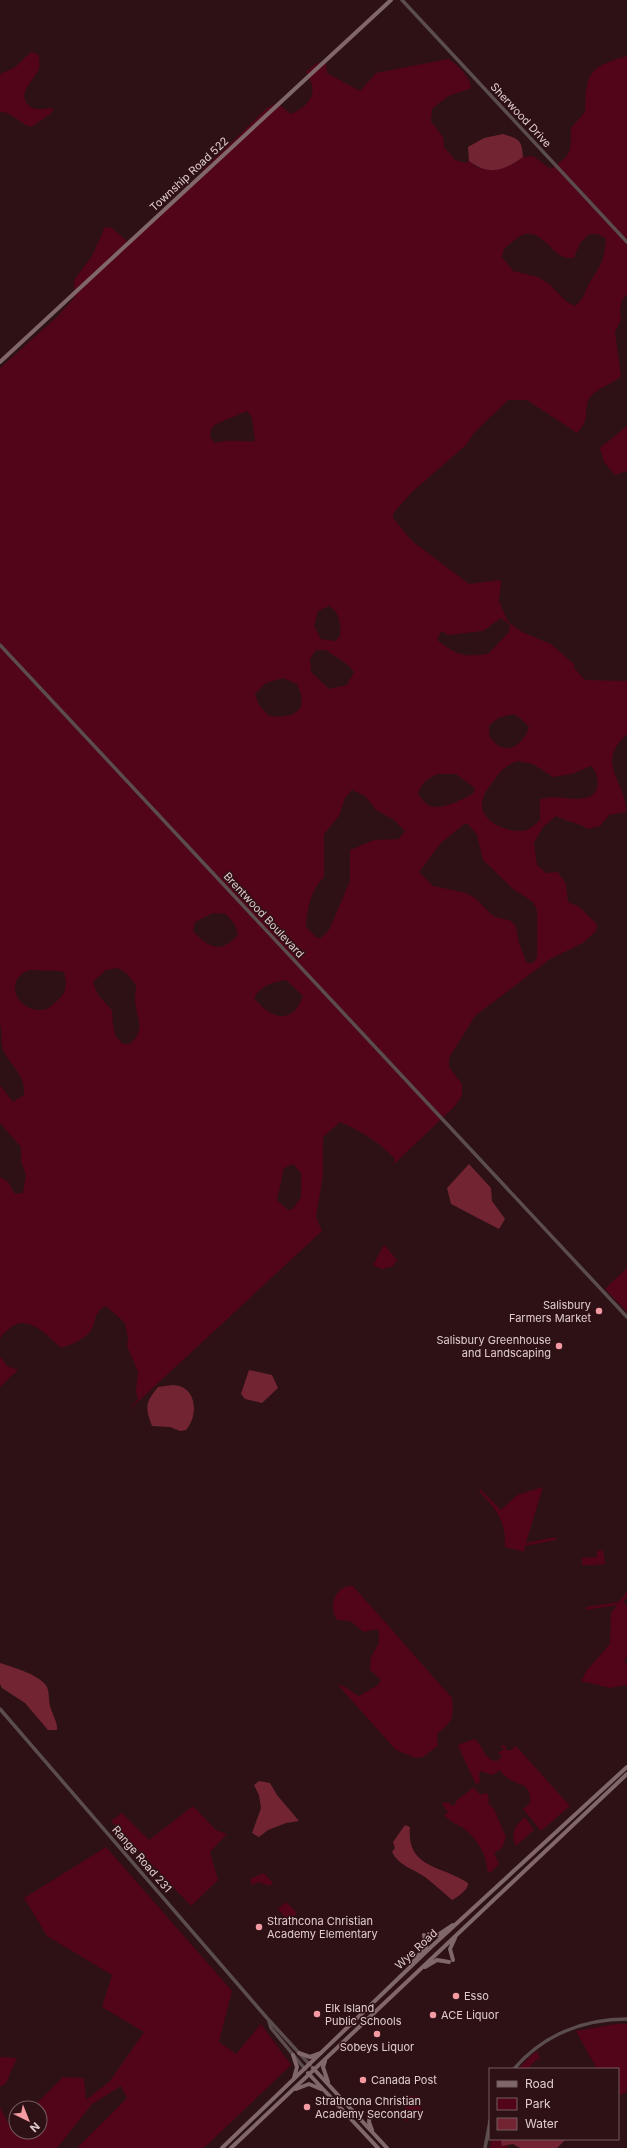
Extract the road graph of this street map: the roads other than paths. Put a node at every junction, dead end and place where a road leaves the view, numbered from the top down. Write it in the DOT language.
graph roads {
  1 [pos="391,0"];
  2 [pos="402,0"];
  3 [pos="627,242"];
  4 [pos="0,362"];
  5 [pos="0,645"];
  6 [pos="627,1317"];
  7 [pos="0,1709"];
  8 [pos="627,1767"];
  9 [pos="627,1774"];
  10 [pos="457,1923"];
  11 [pos="429,1934"];
  12 [pos="457,1934"];
  13 [pos="424,1935"];
  14 [pos="412,1965"];
  15 [pos="417,1972"];
  16 [pos="627,2019"];
  17 [pos="269,2021"];
  18 [pos="324,2052"];
  19 [pos="299,2053"];
  20 [pos="293,2056"];
  21 [pos="326,2058"];
  22 [pos="310,2065"];
  23 [pos="515,2068"];
  24 [pos="305,2069"];
  25 [pos="314,2070"];
  26 [pos="309,2074"];
  27 [pos="292,2082"];
  28 [pos="330,2086"];
  29 [pos="325,2091"];
  30 [pos="290,2092"];
  31 [pos="370,2112"];
  32 [pos="489,2126"];
  33 [pos="373,2132"];
  34 [pos="222,2148"];
  35 [pos="231,2148"];
  36 [pos="378,2148"];
  37 [pos="387,2148"];
  38 [pos="485,2148"];
  1 -- 4 [label="main road, Township Road 522"];
  2 -- 3 [label="street, Sherwood Drive"];
  5 -- 6 [label="street, Brentwood Boulevard"];
  7 -- 17 [label="street, Range Road 231"];
  8 -- 10 [label="main road, Wye Road"];
  9 -- 12 [label="main road, Wye Road"];
  10 -- 11 [label="main road"];
  10 -- 14 [label="main road, Wye Road"];
  12 -- 15 [label="main road, Wye Road"];
  12 -- 15 [label="main road"];
  13 -- 14 [label="main road"];
  14 -- 18 [label="main road, Wye Road"];
  15 -- 21 [label="main road, Wye Road"];
  16 -- 23 [label="street"];
  17 -- 19 [label="street, Range Road 231"];
  17 -- 20 [label="street, Range Road 231"];
  18 -- 19 [label="main road"];
  18 -- 22 [label="main road, Wye Road"];
  19 -- 22 [label="street, Range Road 231"];
  20 -- 24 [label="street, Range Road 231"];
  20 -- 27 [label="main road"];
  21 -- 25 [label="main road, Wye Road"];
  21 -- 28 [label="main road"];
  22 -- 24 [label="main road, Wye Road"];
  22 -- 25 [label="main road"];
  24 -- 26 [label="main road"];
  24 -- 27 [label="main road, Wye Road"];
  25 -- 26 [label="main road, Wye Road"];
  25 -- 28 [label="main road"];
  26 -- 29 [label="main road"];
  26 -- 30 [label="main road, Wye Road"];
  27 -- 34 [label="main road, Wye Road"];
  28 -- 33 [label="main road"];
  29 -- 30 [label="main road"];
  29 -- 36 [label="main road"];
  30 -- 35 [label="main road, Wye Road"];
  31 -- 33 [label="main road"];
  32 -- 38 [label="street"];
  33 -- 37 [label="main road"];
}
